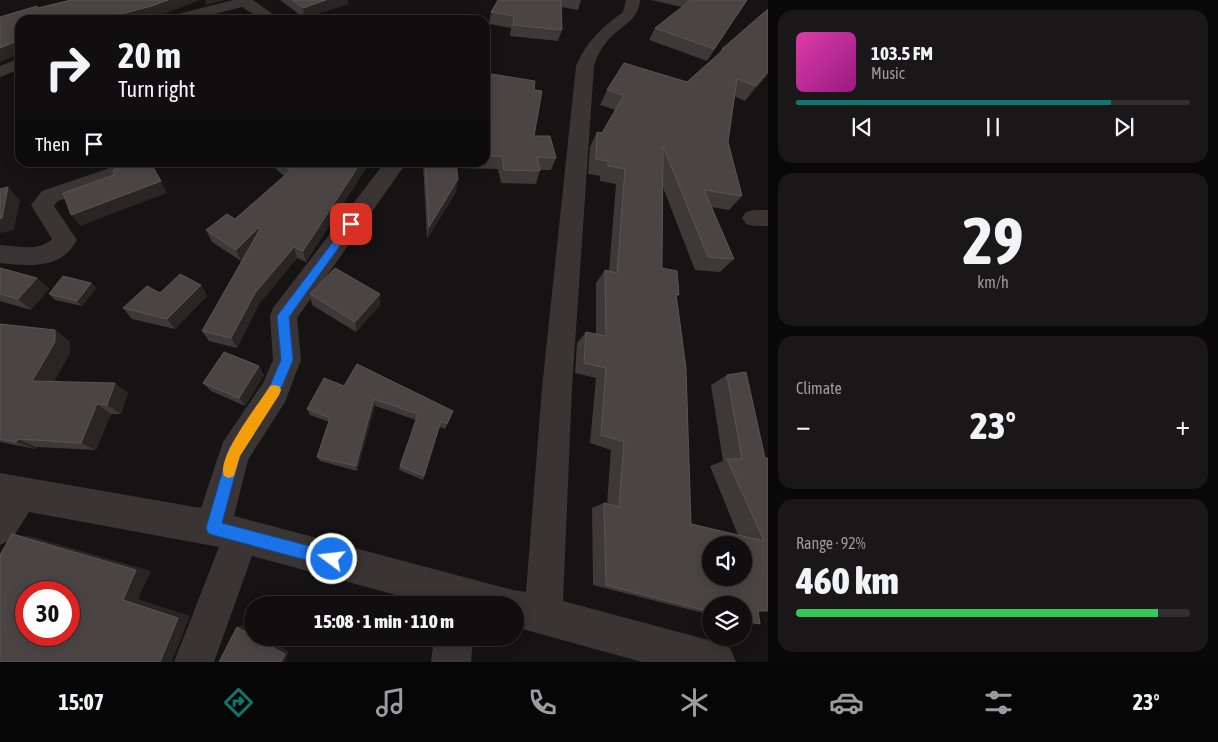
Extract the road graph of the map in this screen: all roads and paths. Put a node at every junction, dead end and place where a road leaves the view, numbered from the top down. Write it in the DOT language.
graph roads {
  1 [pos="633,0"];
  2 [pos="245,1"];
  3 [pos="190,15"];
  4 [pos="266,15"];
  5 [pos="15,65"];
  6 [pos="0,72"];
  7 [pos="136,167"];
  8 [pos="392,167"];
  9 [pos="0,254"];
  10 [pos="10,492"];
  11 [pos="0,527"];
  12 [pos="228,532"];
  13 [pos="448,596"];
  14 [pos="529,612"];
  15 [pos="453,646"];
  16 [pos="194,662"];
  17 [pos="451,662"];
  18 [pos="716,662"];
  1 -- 14 [label="street"];
  2 -- 3 [label="street"];
  2 -- 4 [label="street"];
  5 -- 6 [label="street"];
  7 -- 9 [label="street"];
  8 -- 12 [label="street"];
  10 -- 11 [label="street"];
  10 -- 12 [label="street"];
  12 -- 13 [label="street"];
  12 -- 16 [label="street"];
  14 -- 18 [label="street"];
  15 -- 17 [label="street"];
}
